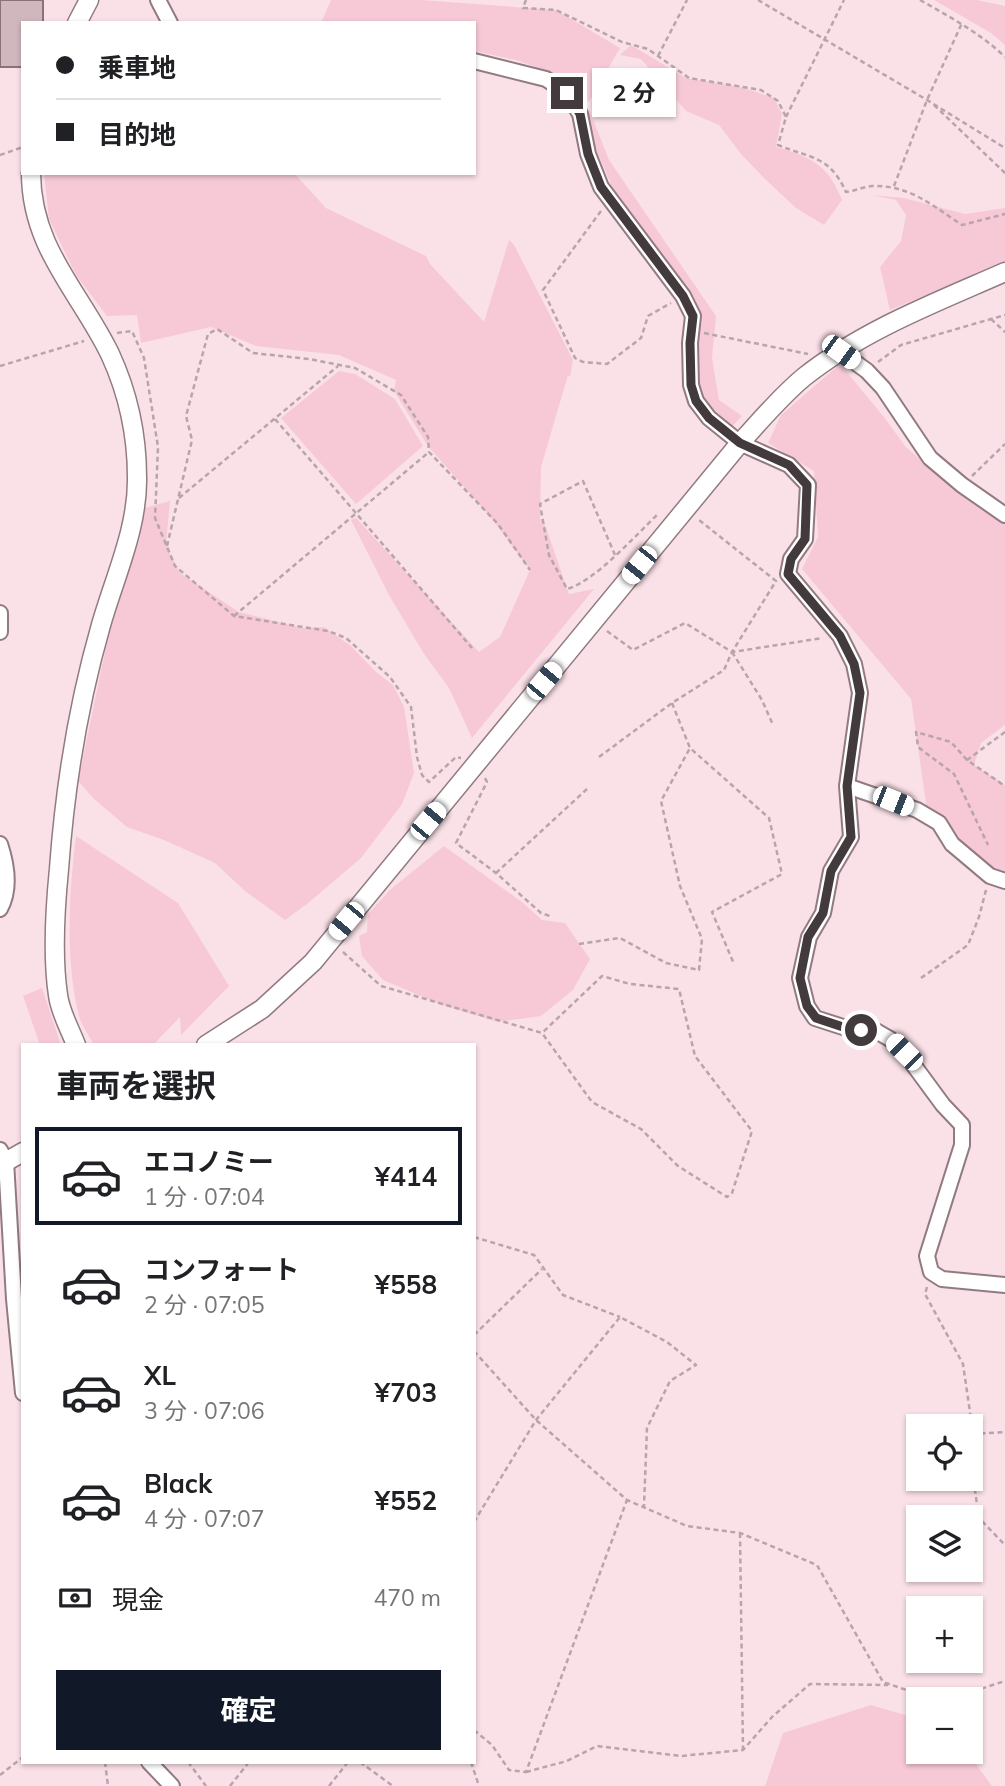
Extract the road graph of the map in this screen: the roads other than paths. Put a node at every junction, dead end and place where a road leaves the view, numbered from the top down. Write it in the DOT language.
graph roads {
  1 [pos="89,0"];
  2 [pos="158,0"];
  3 [pos="78,21"];
  4 [pos="169,21"];
  5 [pos="476,62"];
  6 [pos="31,175"];
  7 [pos="1005,272"];
  8 [pos="836,355"];
  9 [pos="740,443"];
  10 [pos="1005,514"];
  11 [pos="0,613"];
  12 [pos="0,632"];
  13 [pos="847,786"];
  14 [pos="0,844"];
  15 [pos="1005,881"];
  16 [pos="0,909"];
  17 [pos="75,1043"];
  18 [pos="209,1043"];
  19 [pos="21,1153"];
  20 [pos="2,1159"];
  21 [pos="1005,1285"];
  22 [pos="14,1300"];
  23 [pos="0,1308"];
  24 [pos="21,1372"];
  25 [pos="151,1764"];
  26 [pos="172,1786"];
  1 -- 3 [label="street"];
  2 -- 4 [label="street"];
  5 -- 9 [label="street"];
  6 -- 17 [label="street"];
  7 -- 8 [label="street"];
  8 -- 9 [label="street"];
  8 -- 10 [label="street"];
  9 -- 13 [label="street"];
  9 -- 18 [label="street"];
  11 -- 12 [label="street"];
  13 -- 15 [label="street"];
  13 -- 21 [label="street"];
  14 -- 16 [label="street"];
  19 -- 20 [label="street"];
  20 -- 22 [label="street"];
  22 -- 23 [label="street"];
  22 -- 24 [label="street"];
  25 -- 26 [label="street"];
}
